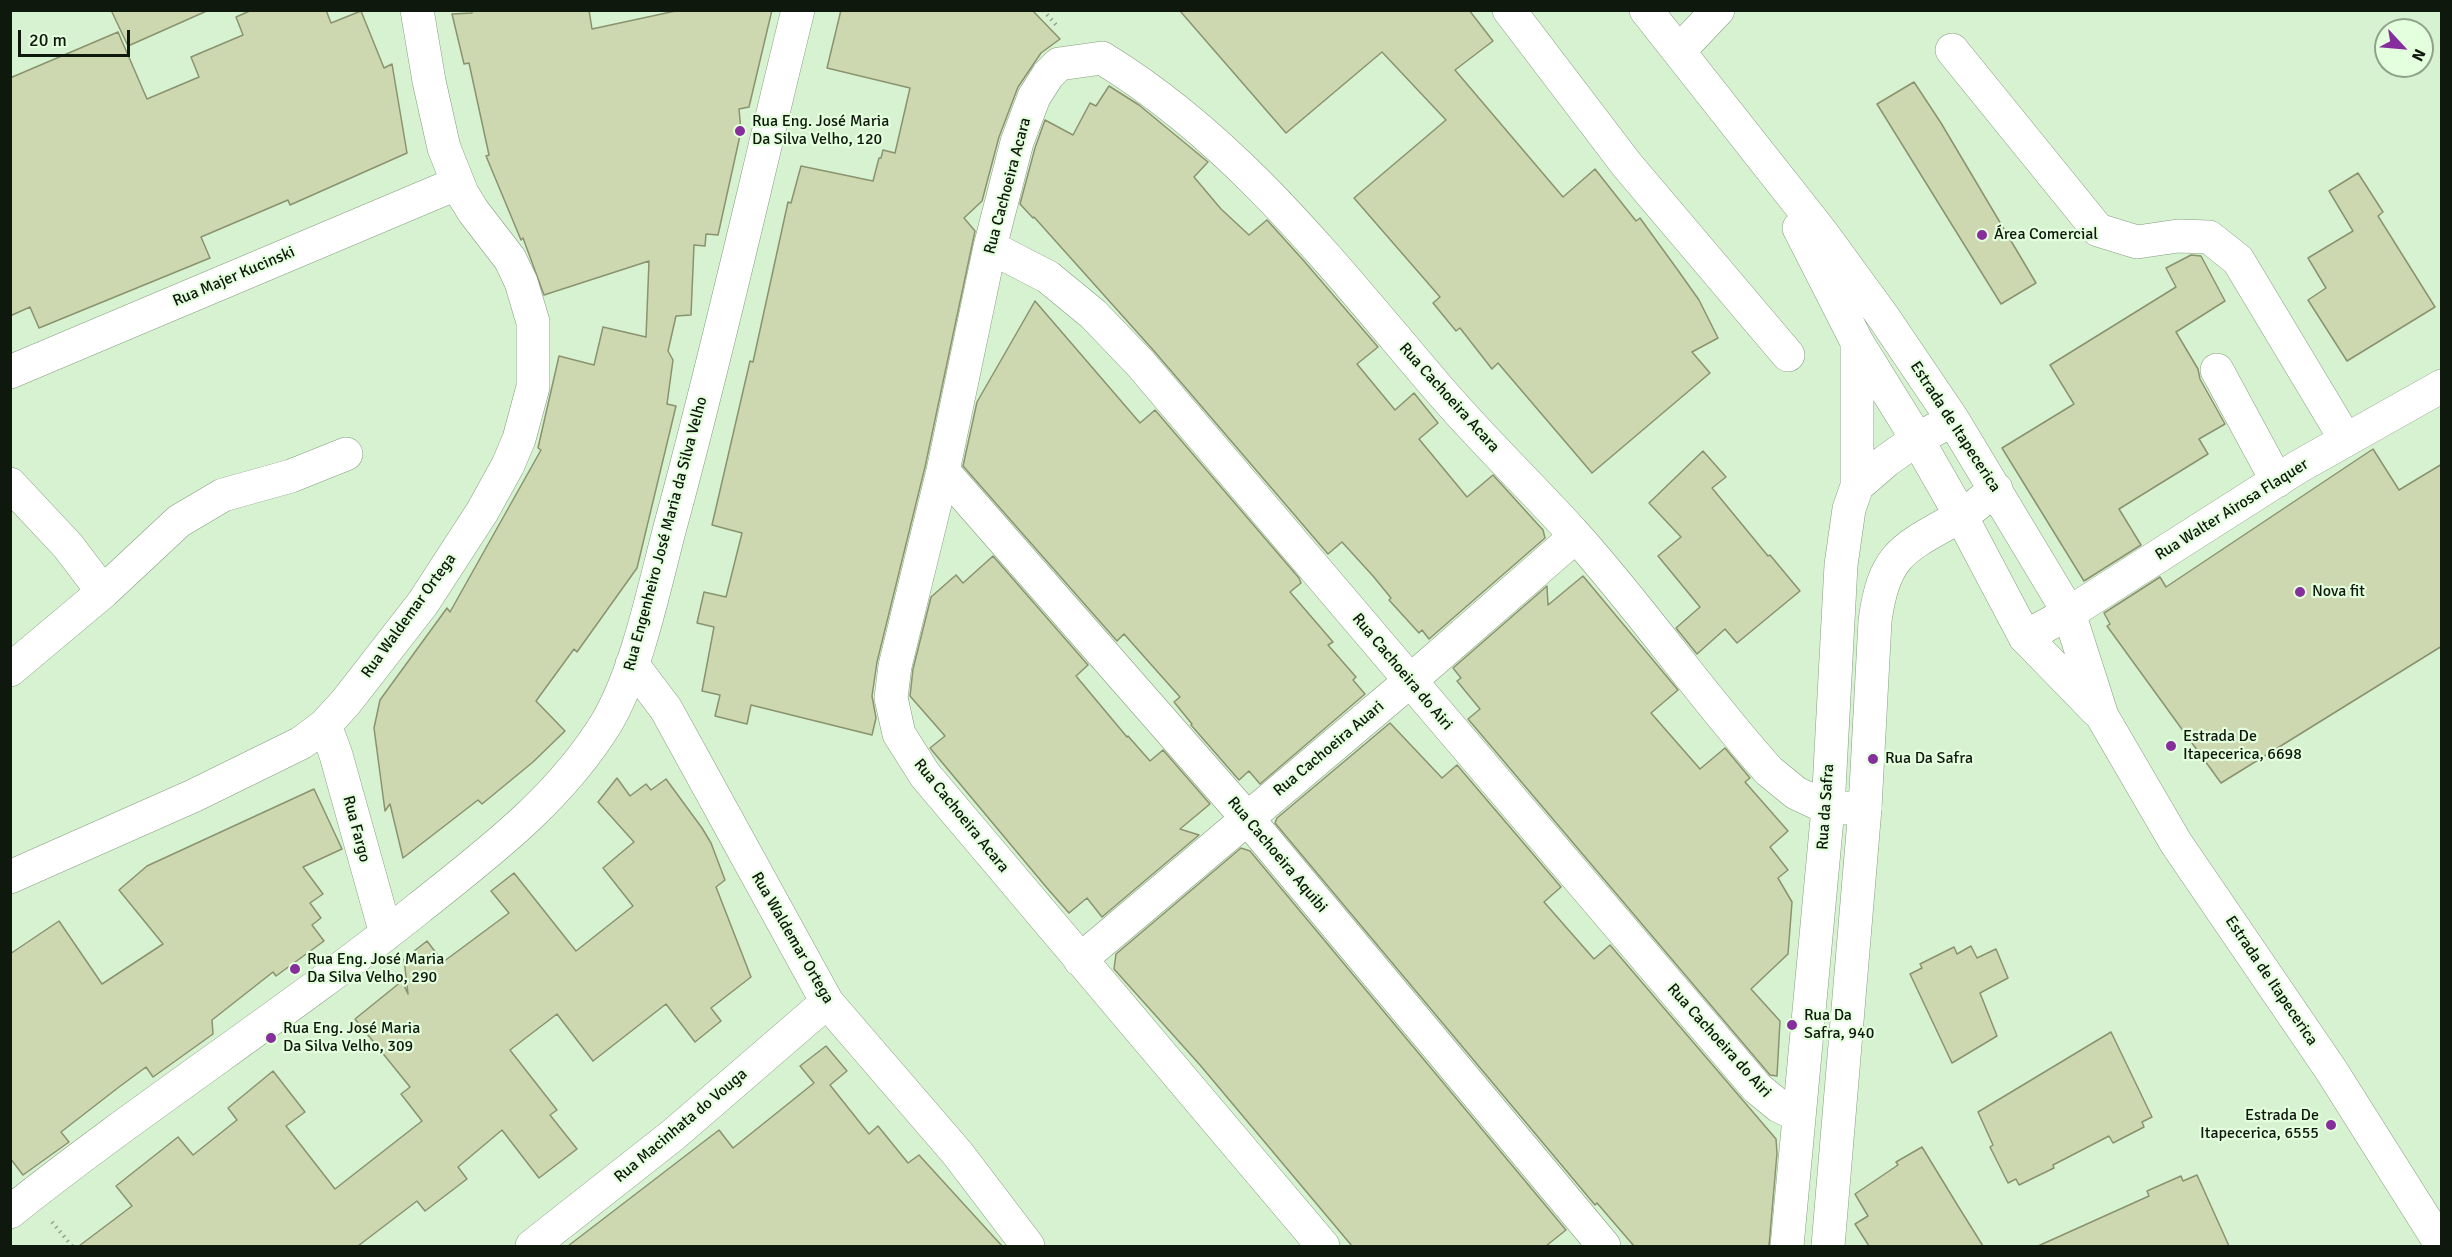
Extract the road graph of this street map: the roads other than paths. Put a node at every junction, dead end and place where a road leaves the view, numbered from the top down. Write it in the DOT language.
graph roads {
  1 [pos="417,10"];
  2 [pos="798,10"];
  3 [pos="1509,10"];
  4 [pos="1646,10"];
  5 [pos="1719,10"];
  6 [pos="1952,50"];
  7 [pos="1679,51"];
  8 [pos="1765,162"];
  9 [pos="458,183"];
  10 [pos="990,247"];
  11 [pos="1857,342"];
  12 [pos="1788,355"];
  13 [pos="2217,370"];
  14 [pos="10,372"];
  15 [pos="2442,386"];
  16 [pos="1953,420"];
  17 [pos="1917,439"];
  18 [pos="2346,440"];
  19 [pos="346,454"];
  20 [pos="943,471"];
  21 [pos="2277,481"];
  22 [pos="10,484"];
  23 [pos="1857,486"];
  24 [pos="1996,489"];
  25 [pos="1961,516"];
  26 [pos="1576,536"];
  27 [pos="102,592"];
  28 [pos="2069,614"];
  29 [pos="2025,637"];
  30 [pos="632,664"];
  31 [pos="10,670"];
  32 [pos="1410,681"];
  33 [pos="2102,716"];
  34 [pos="325,725"];
  35 [pos="1828,808"];
  36 [pos="1865,808"];
  37 [pos="1247,818"];
  38 [pos="10,877"];
  39 [pos="386,934"];
  40 [pos="1080,960"];
  41 [pos="827,1002"];
  42 [pos="1798,1115"];
  43 [pos="10,1212"];
  44 [pos="532,1246"];
  45 [pos="1028,1246"];
  46 [pos="1323,1246"];
  47 [pos="1604,1246"];
  48 [pos="1787,1246"];
  49 [pos="1828,1246"];
  50 [pos="2442,1246"];
  1 -- 9 [label="street, Rua Waldemar Ortega"];
  2 -- 30 [label="street, Rua Engenheiro José Maria da Silva Velho"];
  3 -- 12 [label="street"];
  4 -- 7 [label="street, Estrada de Itapecerica"];
  5 -- 7 [label="street"];
  6 -- 18 [label="street"];
  7 -- 8 [label="street, Estrada de Itapecerica"];
  8 -- 11 [label="street, Estrada de Itapecerica"];
  8 -- 16 [label="street, Estrada de Itapecerica"];
  9 -- 14 [label="street, Rua Majer Kucinski"];
  9 -- 34 [label="street, Rua Waldemar Ortega"];
  10 -- 20 [label="street, Rua Cachoeira Acara"];
  10 -- 26 [label="street, Rua Cachoeira Acara"];
  10 -- 32 [label="street, Rua Cachoeira do Airi"];
  11 -- 17 [label="street, Estrada de Itapecerica"];
  11 -- 23 [label="street"];
  13 -- 21 [label="street"];
  15 -- 18 [label="street, Rua Walter Airosa Flaquer"];
  16 -- 17 [label="street"];
  16 -- 24 [label="street, Estrada de Itapecerica"];
  17 -- 23 [label="street"];
  17 -- 25 [label="street, Estrada de Itapecerica"];
  18 -- 21 [label="street, Rua Walter Airosa Flaquer"];
  19 -- 27 [label="street"];
  20 -- 37 [label="street, Rua Cachoeira Aquibi"];
  20 -- 40 [label="street, Rua Cachoeira Acara"];
  21 -- 28 [label="street, Rua Walter Airosa Flaquer"];
  22 -- 27 [label="street"];
  23 -- 35 [label="street, Rua da Safra"];
  24 -- 25 [label="street"];
  24 -- 28 [label="street, Estrada de Itapecerica"];
  25 -- 29 [label="street, Estrada de Itapecerica"];
  25 -- 36 [label="street"];
  26 -- 32 [label="street, Rua Cachoeira Auari"];
  26 -- 35 [label="street, Rua Cachoeira Acara"];
  27 -- 31 [label="street"];
  28 -- 29 [label="street, Rua Walter Airosa Flaquer"];
  28 -- 33 [label="street, Estrada de Itapecerica"];
  29 -- 33 [label="street, Estrada de Itapecerica"];
  30 -- 39 [label="street, Rua Engenheiro José Maria da Silva Velho"];
  30 -- 41 [label="street, Rua Waldemar Ortega"];
  32 -- 37 [label="street, Rua Cachoeira Auari"];
  32 -- 42 [label="street, Rua Cachoeira do Airi"];
  33 -- 50 [label="street, Estrada de Itapecerica"];
  34 -- 38 [label="street, Rua Waldemar Ortega"];
  34 -- 39 [label="street, Rua Fargo"];
  35 -- 36 [label="street, Rua Cachoeira Acara"];
  35 -- 42 [label="street, Rua da Safra"];
  36 -- 49 [label="street"];
  37 -- 40 [label="street, Rua Cachoeira Auari"];
  37 -- 47 [label="street, Rua Cachoeira Aquibi"];
  39 -- 43 [label="street, Rua Engenheiro José Maria da Silva Velho"];
  40 -- 46 [label="street, Rua Cachoeira Acara"];
  41 -- 44 [label="street, Rua Macinhata do Vouga"];
  41 -- 45 [label="street, Rua Waldemar Ortega"];
  42 -- 48 [label="street, Rua da Safra"];
}
